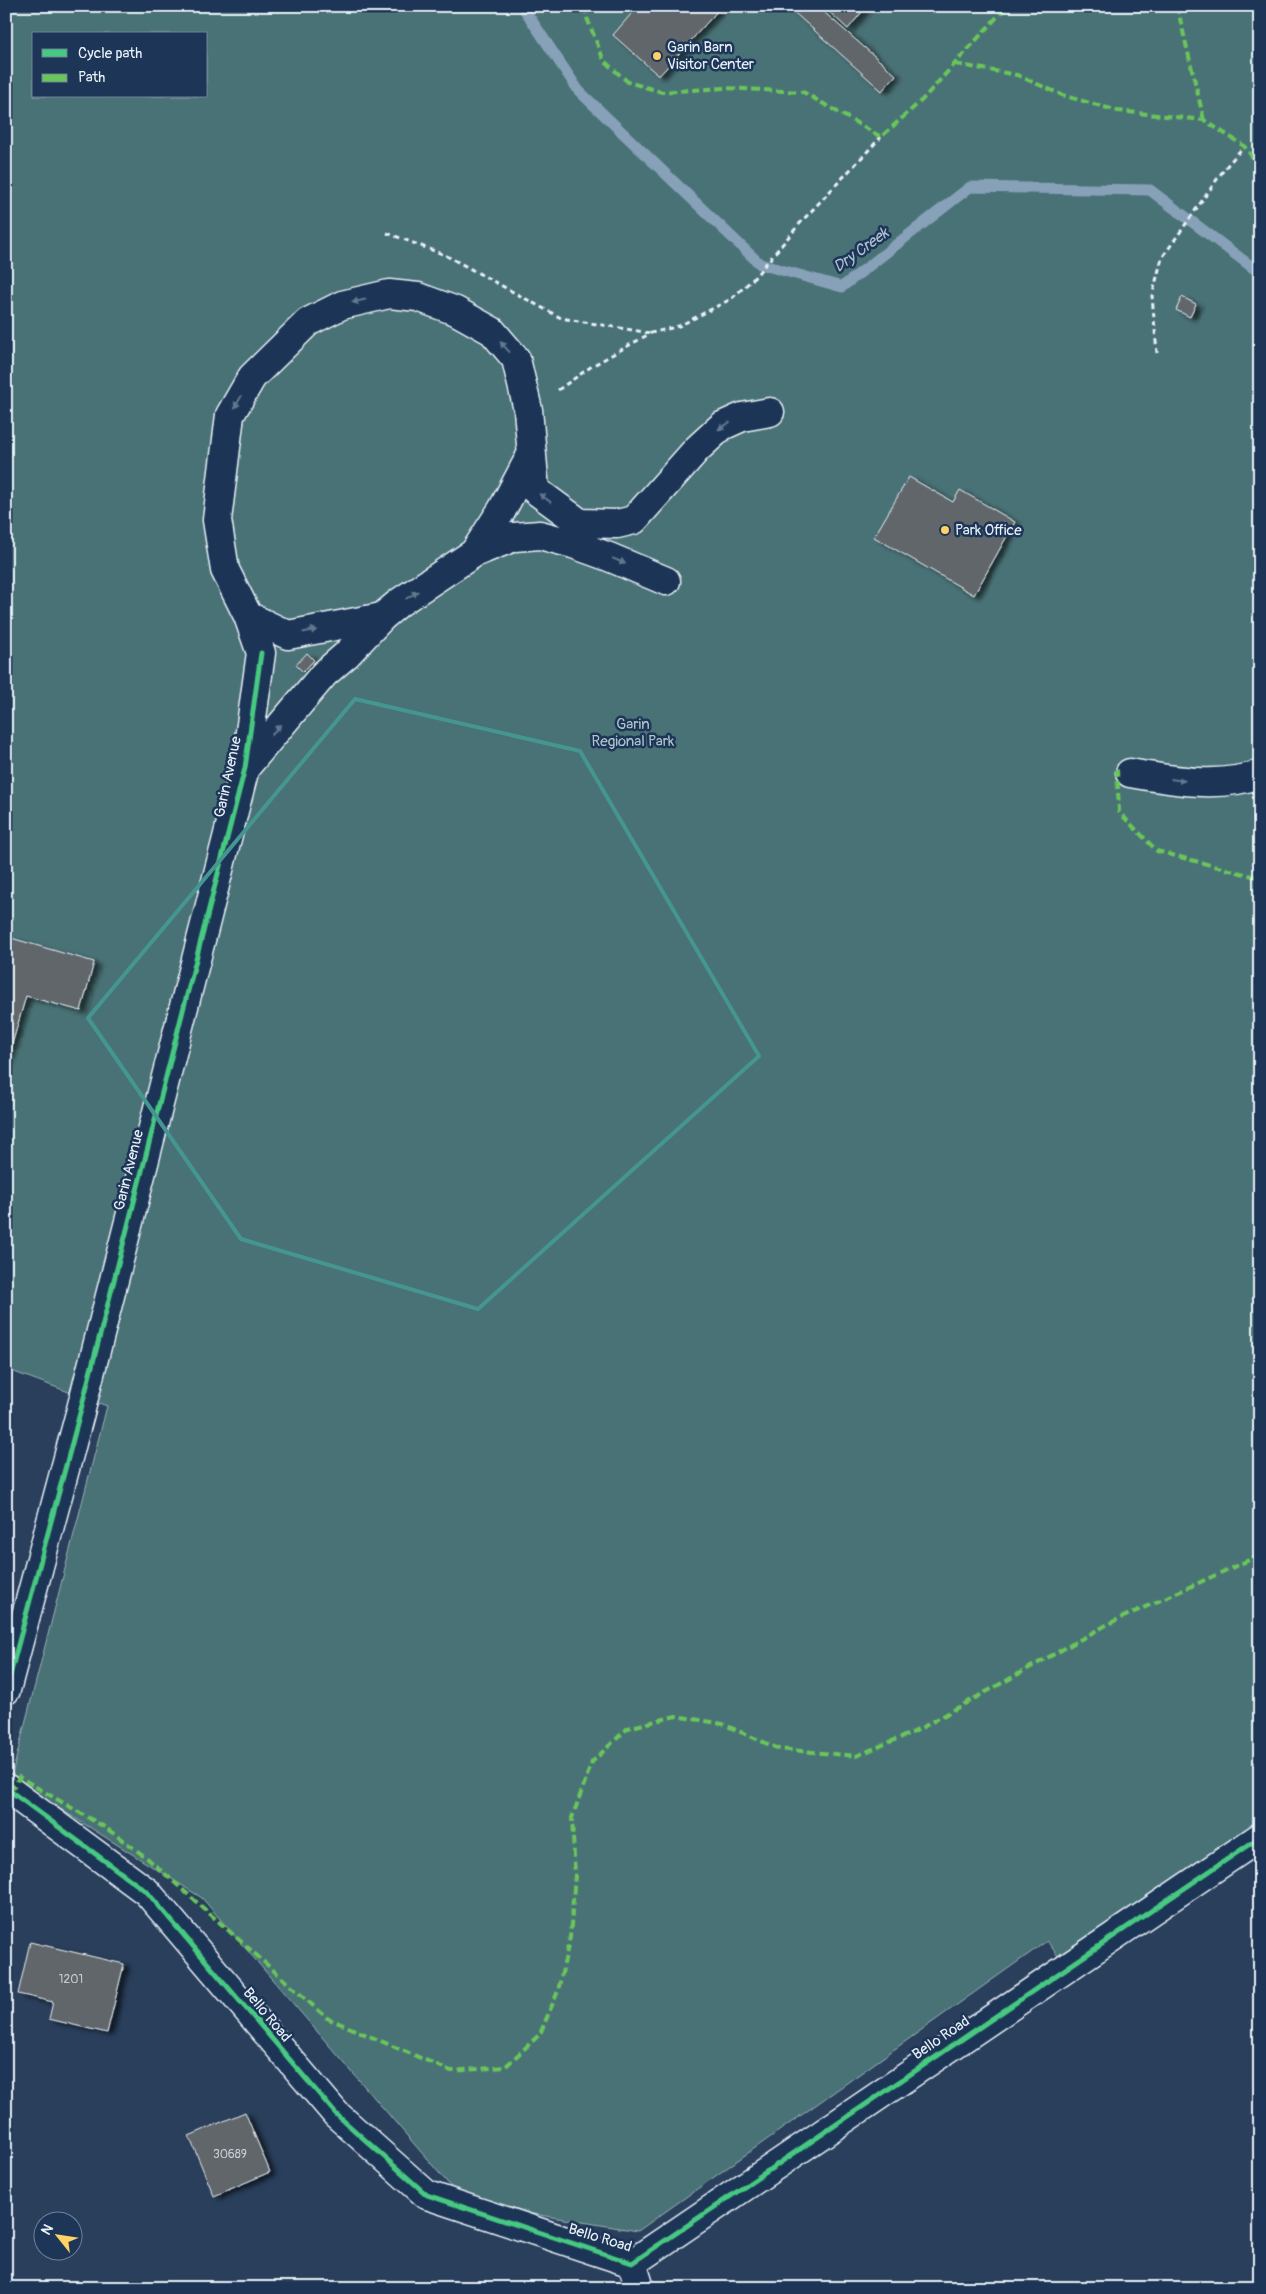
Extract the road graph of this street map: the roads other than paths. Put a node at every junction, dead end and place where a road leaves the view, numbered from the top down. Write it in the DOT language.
graph roads {
  1 [pos="770,412"];
  2 [pos="531,455"];
  3 [pos="474,553"];
  4 [pos="666,581"];
  5 [pos="248,616"];
  6 [pos="382,617"];
  7 [pos="245,768"];
  8 [pos="1130,773"];
  9 [pos="1260,774"];
  10 [pos="6,1690"];
  11 [pos="6,1788"];
  12 [pos="1260,1837"];
  13 [pos="636,2275"];
  1 -- 2 [label="street, one-way"];
  2 -- 3 [label="street"];
  2 -- 5 [label="street, one-way"];
  3 -- 4 [label="street, one-way"];
  6 -- 3 [label="street, one-way"];
  5 -- 6 [label="street, one-way"];
  5 -- 7 [label="street, Garin Avenue"];
  7 -- 6 [label="street, one-way"];
  7 -- 10 [label="street, Garin Avenue"];
  8 -- 9 [label="street, one-way"];
  11 -- 13 [label="street, Bello Road"];
  12 -- 13 [label="street, Bello Road"];
}
